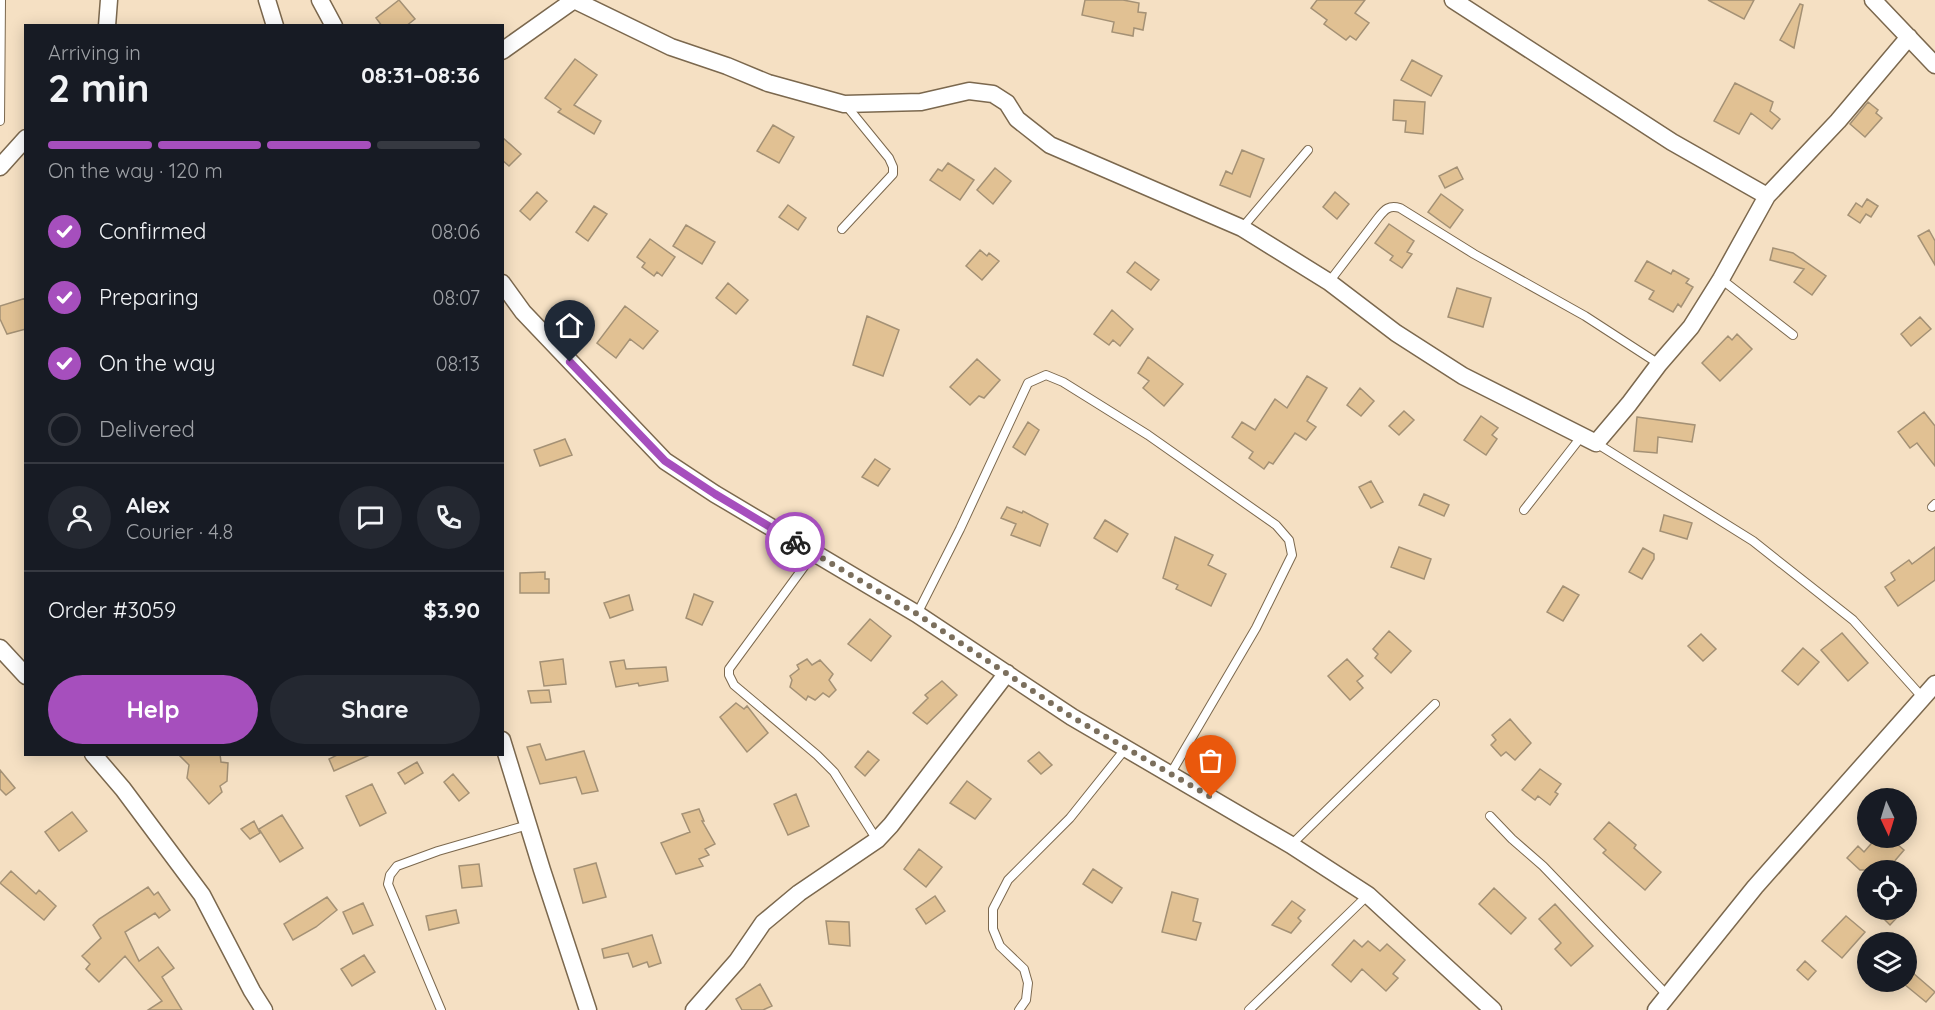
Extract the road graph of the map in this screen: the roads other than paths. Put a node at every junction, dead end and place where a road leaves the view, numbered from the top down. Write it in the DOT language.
graph roads {
  1 [pos="1,0"];
  2 [pos="109,0"];
  3 [pos="267,0"];
  4 [pos="320,0"];
  5 [pos="574,0"];
  6 [pos="1453,0"];
  7 [pos="1872,0"];
  8 [pos="106,24"];
  9 [pos="274,24"];
  10 [pos="333,24"];
  11 [pos="1909,37"];
  12 [pos="504,50"];
  13 [pos="1935,65"];
  14 [pos="844,104"];
  15 [pos="0,121"];
  16 [pos="24,140"];
  17 [pos="1308,150"];
  18 [pos="0,167"];
  19 [pos="1767,196"];
  20 [pos="1242,228"];
  21 [pos="842,229"];
  22 [pos="1721,279"];
  23 [pos="1329,282"];
  24 [pos="504,286"];
  25 [pos="1792,335"];
  26 [pos="1659,364"];
  27 [pos="1588,440"];
  28 [pos="1524,510"];
  29 [pos="814,553"];
  30 [pos="917,614"];
  31 [pos="0,648"];
  32 [pos="24,673"];
  33 [pos="1007,673"];
  34 [pos="1935,684"];
  35 [pos="1923,698"];
  36 [pos="1435,704"];
  37 [pos="504,747"];
  38 [pos="1126,748"];
  39 [pos="95,756"];
  40 [pos="1171,773"];
  41 [pos="1490,816"];
  42 [pos="528,825"];
  43 [pos="877,840"];
  44 [pos="1292,845"];
  45 [pos="1368,895"];
  46 [pos="1668,997"];
  47 [pos="264,1010"];
  48 [pos="441,1010"];
  49 [pos="588,1010"];
  50 [pos="694,1010"];
  51 [pos="1019,1010"];
  52 [pos="1249,1010"];
  53 [pos="1493,1010"];
  54 [pos="1656,1010"];
  1 -- 15 [label="lane"];
  2 -- 8 [label="street"];
  3 -- 9 [label="street"];
  4 -- 10 [label="street"];
  5 -- 12 [label="street"];
  5 -- 14 [label="street"];
  6 -- 19 [label="street"];
  7 -- 11 [label="street"];
  11 -- 13 [label="street"];
  11 -- 19 [label="street"];
  14 -- 20 [label="street"];
  14 -- 21 [label="lane"];
  16 -- 18 [label="street"];
  17 -- 20 [label="lane"];
  19 -- 22 [label="street"];
  20 -- 23 [label="street"];
  22 -- 25 [label="lane"];
  22 -- 26 [label="street"];
  23 -- 26 [label="lane"];
  23 -- 27 [label="street"];
  24 -- 29 [label="street"];
  26 -- 27 [label="street"];
  27 -- 28 [label="lane"];
  27 -- 35 [label="lane"];
  29 -- 30 [label="street"];
  29 -- 43 [label="lane"];
  30 -- 33 [label="street"];
  30 -- 40 [label="lane"];
  31 -- 32 [label="street"];
  33 -- 38 [label="street"];
  33 -- 43 [label="street"];
  34 -- 35 [label="street"];
  35 -- 46 [label="street"];
  36 -- 44 [label="lane"];
  37 -- 42 [label="street"];
  38 -- 40 [label="street"];
  38 -- 51 [label="lane"];
  39 -- 47 [label="street"];
  40 -- 44 [label="street"];
  41 -- 46 [label="lane"];
  42 -- 48 [label="lane"];
  42 -- 49 [label="street"];
  43 -- 50 [label="street"];
  44 -- 45 [label="street"];
  45 -- 52 [label="lane"];
  45 -- 53 [label="street"];
  46 -- 54 [label="street"];
}
